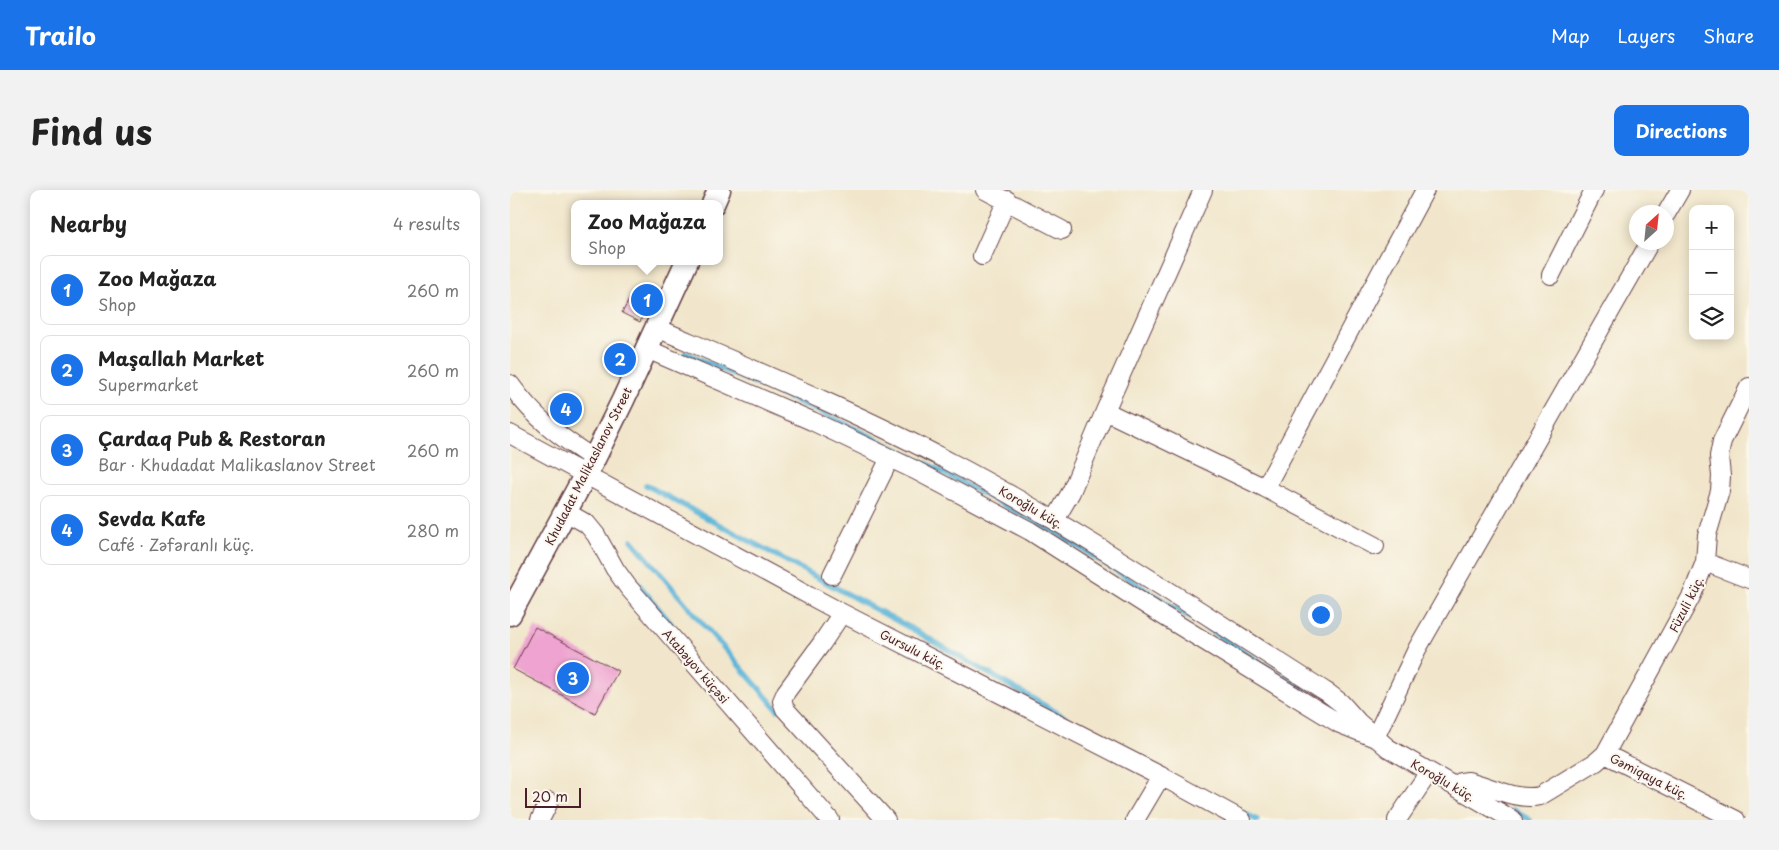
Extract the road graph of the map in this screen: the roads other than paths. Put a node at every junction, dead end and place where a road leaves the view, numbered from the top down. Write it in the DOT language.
graph roads {
  1 [pos="985,190"];
  2 [pos="1203,190"];
  3 [pos="1425,190"];
  4 [pos="1594,190"];
  5 [pos="1680,190"];
  6 [pos="1007,200"];
  7 [pos="1671,205"];
  8 [pos="1062,230"];
  9 [pos="1645,250"];
  10 [pos="982,256"];
  11 [pos="685,265"];
  12 [pos="1551,275"];
  13 [pos="657,328"];
  14 [pos="647,349"];
  15 [pos="510,384"];
  16 [pos="1749,386"];
  17 [pos="1104,411"];
  18 [pos="510,434"];
  19 [pos="890,458"];
  20 [pos="590,467"];
  21 [pos="1265,488"];
  22 [pos="566,512"];
  23 [pos="1055,520"];
  24 [pos="1375,546"];
  25 [pos="1705,562"];
  26 [pos="832,575"];
  27 [pos="1749,579"];
  28 [pos="842,613"];
  29 [pos="510,614"];
  30 [pos="1375,738"];
  31 [pos="1605,754"];
  32 [pos="1429,772"];
  33 [pos="1161,776"];
  34 [pos="1455,786"];
  35 [pos="550,802"];
  36 [pos="540,820"];
  37 [pos="830,820"];
  38 [pos="886,820"];
  39 [pos="1136,820"];
  40 [pos="1242,820"];
  41 [pos="1397,820"];
  42 [pos="1513,820"];
  43 [pos="1736,820"];
  1 -- 6 [label="street"];
  2 -- 17 [label="street"];
  3 -- 21 [label="street"];
  4 -- 12 [label="street"];
  5 -- 7 [label="street"];
  6 -- 8 [label="street"];
  6 -- 10 [label="street"];
  9 -- 30 [label="street"];
  11 -- 13 [label="street, Khudadat Malikaslanov Street"];
  13 -- 14 [label="street, Khudadat Malikaslanov Street"];
  13 -- 23 [label="street, Koroğlu küç."];
  14 -- 19 [label="street, Koroğlu küç."];
  14 -- 20 [label="street, Khudadat Malikaslanov Street"];
  15 -- 20 [label="street"];
  16 -- 25 [label="street, Füzuli küç."];
  17 -- 21 [label="street"];
  17 -- 23 [label="street"];
  18 -- 20 [label="street"];
  19 -- 26 [label="street"];
  19 -- 30 [label="street, Koroğlu küç."];
  20 -- 22 [label="street, Khudadat Malikaslanov Street"];
  20 -- 28 [label="street, Gursulu küç."];
  21 -- 24 [label="street"];
  22 -- 29 [label="street, Khudadat Malikaslanov Street"];
  22 -- 37 [label="street, Atabəyov küçəsi"];
  23 -- 30 [label="street, Koroğlu küç."];
  25 -- 27 [label="street"];
  25 -- 31 [label="street, Füzuli küç."];
  28 -- 33 [label="street, Gursulu küç."];
  28 -- 38 [label="street"];
  30 -- 32 [label="street, Koroğlu küç."];
  31 -- 34 [label="street, Gəmiqaya küç."];
  31 -- 43 [label="street, Gəmiqaya küç."];
  32 -- 34 [label="street, Koroğlu küç."];
  32 -- 41 [label="street"];
  33 -- 39 [label="street"];
  33 -- 40 [label="street, Gursulu küç."];
  34 -- 42 [label="street, Koroğlu küç."];
  35 -- 36 [label="street"];
}
